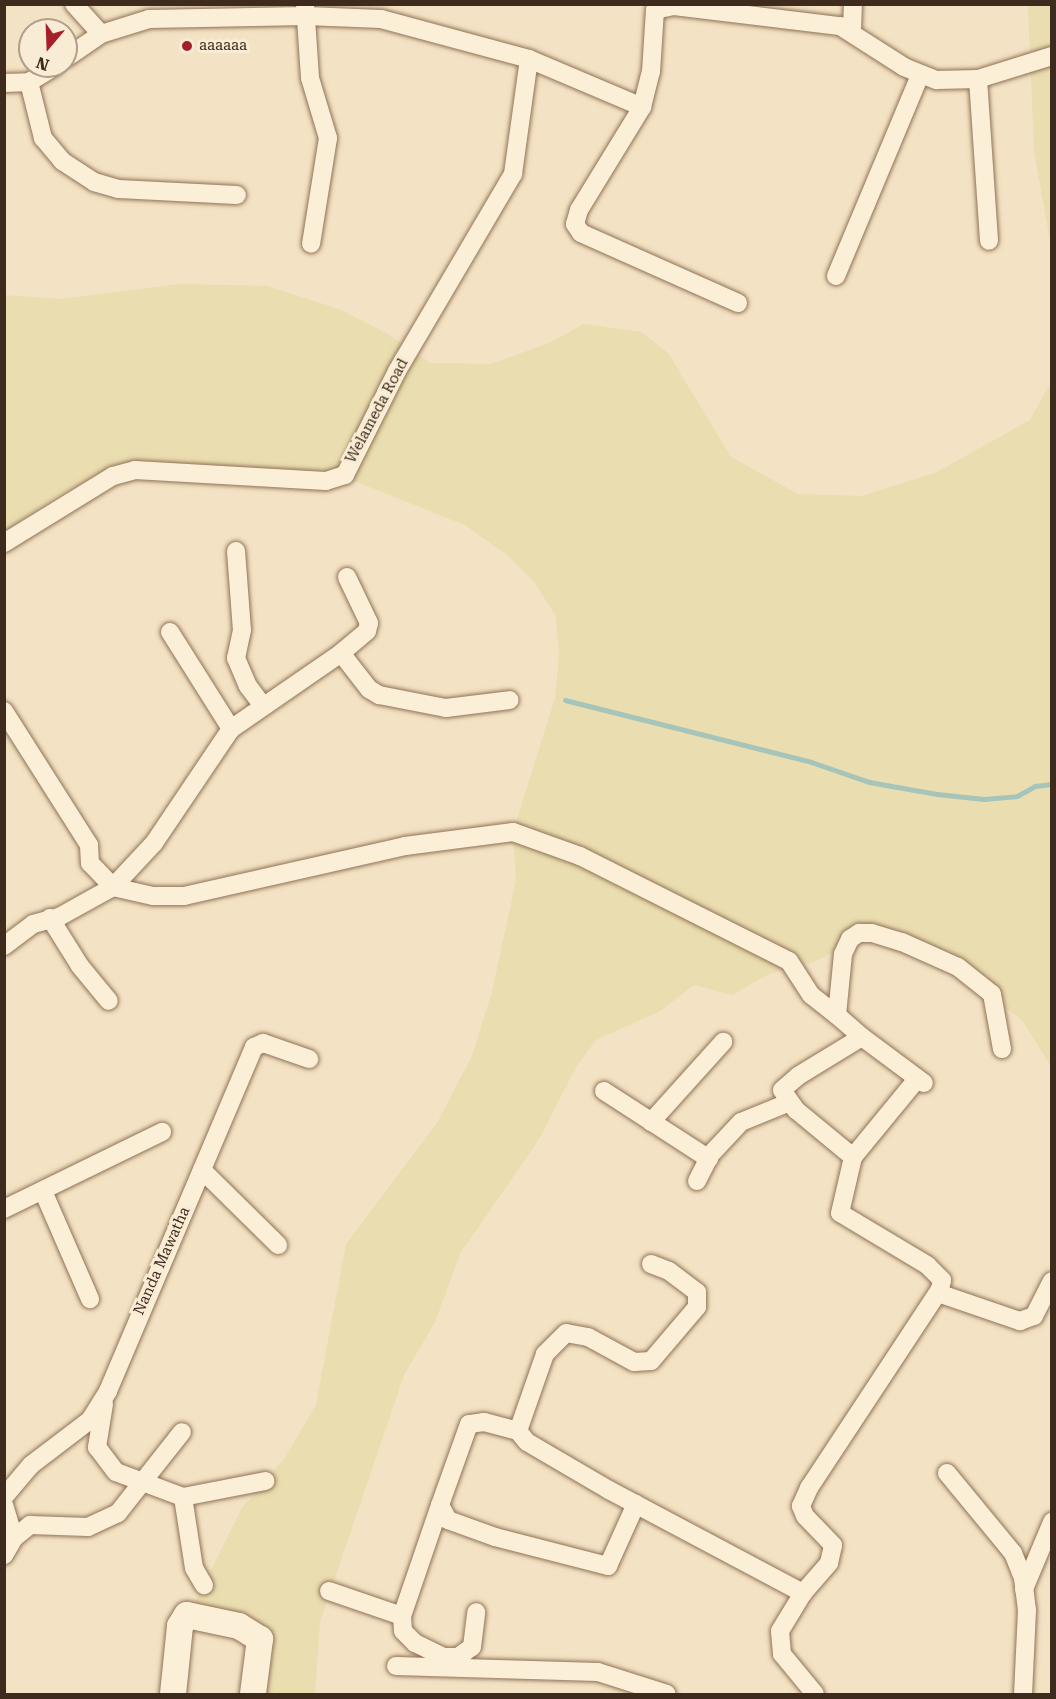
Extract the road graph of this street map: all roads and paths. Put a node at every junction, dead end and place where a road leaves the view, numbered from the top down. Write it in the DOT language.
graph roads {
  1 [pos="74,4"];
  2 [pos="852,4"];
  3 [pos="306,10"];
  4 [pos="852,30"];
  5 [pos="101,34"];
  6 [pos="78,50"];
  7 [pos="1052,56"];
  8 [pos="529,59"];
  9 [pos="920,75"];
  10 [pos="36,78"];
  11 [pos="978,79"];
  12 [pos="29,82"];
  13 [pos="4,83"];
  14 [pos="642,106"];
  15 [pos="237,195"];
  16 [pos="988,241"];
  17 [pos="310,244"];
  18 [pos="836,276"];
  19 [pos="738,303"];
  20 [pos="8,541"];
  21 [pos="236,551"];
  22 [pos="346,577"];
  23 [pos="170,632"];
  24 [pos="341,653"];
  25 [pos="510,700"];
  26 [pos="263,706"];
  27 [pos="4,711"];
  28 [pos="231,729"];
  29 [pos="113,887"];
  30 [pos="50,918"];
  31 [pos="4,946"];
  32 [pos="109,1000"];
  33 [pos="837,1015"];
  34 [pos="862,1037"];
  35 [pos="723,1042"];
  36 [pos="1002,1049"];
  37 [pos="309,1059"];
  38 [pos="604,1090"];
  39 [pos="790,1102"];
  40 [pos="651,1122"];
  41 [pos="162,1132"];
  42 [pos="853,1157"];
  43 [pos="709,1159"];
  44 [pos="202,1170"];
  45 [pos="698,1181"];
  46 [pos="43,1191"];
  47 [pos="4,1209"];
  48 [pos="278,1245"];
  49 [pos="651,1264"];
  50 [pos="1052,1281"];
  51 [pos="938,1293"];
  52 [pos="90,1299"];
  53 [pos="105,1396"];
  54 [pos="518,1431"];
  55 [pos="182,1432"];
  56 [pos="947,1473"];
  57 [pos="265,1481"];
  58 [pos="142,1482"];
  59 [pos="4,1497"];
  60 [pos="183,1497"];
  61 [pos="636,1504"];
  62 [pos="4,1505"];
  63 [pos="440,1505"];
  64 [pos="1052,1522"];
  65 [pos="14,1538"];
  66 [pos="4,1555"];
  67 [pos="204,1585"];
  68 [pos="1024,1589"];
  69 [pos="329,1591"];
  70 [pos="803,1593"];
  71 [pos="476,1612"];
  72 [pos="402,1616"];
  73 [pos="396,1666"];
  74 [pos="174,1695"];
  75 [pos="253,1695"];
  76 [pos="667,1695"];
  77 [pos="815,1695"];
  78 [pos="1023,1695"];
  1 -- 5 [label="street"];
  2 -- 4 [label="street"];
  3 -- 5 [label="street"];
  3 -- 8 [label="street"];
  3 -- 17 [label="street"];
  4 -- 9 [label="street"];
  4 -- 14 [label="street"];
  5 -- 6 [label="street"];
  7 -- 11 [label="street"];
  8 -- 14 [label="street"];
  8 -- 20 [label="street, Welameda Road"];
  9 -- 11 [label="street"];
  9 -- 18 [label="street"];
  10 -- 12 [label="street"];
  11 -- 16 [label="street"];
  12 -- 13 [label="street"];
  12 -- 15 [label="street"];
  14 -- 19 [label="street"];
  21 -- 26 [label="street"];
  22 -- 24 [label="street"];
  23 -- 28 [label="street"];
  24 -- 25 [label="street"];
  24 -- 26 [label="street"];
  26 -- 28 [label="street"];
  27 -- 29 [label="street"];
  28 -- 29 [label="street"];
  29 -- 30 [label="street"];
  29 -- 33 [label="street"];
  30 -- 31 [label="street"];
  30 -- 32 [label="street"];
  33 -- 34 [label="street"];
  33 -- 36 [label="street"];
  34 -- 39 [label="street"];
  34 -- 42 [label="street"];
  35 -- 40 [label="street"];
  37 -- 44 [label="street, Nanda Mawatha"];
  38 -- 40 [label="street"];
  39 -- 42 [label="street"];
  39 -- 43 [label="street"];
  40 -- 43 [label="street"];
  41 -- 46 [label="street"];
  42 -- 51 [label="street"];
  43 -- 45 [label="street"];
  44 -- 48 [label="street"];
  44 -- 53 [label="street, Nanda Mawatha"];
  46 -- 47 [label="street"];
  46 -- 52 [label="street"];
  49 -- 54 [label="street"];
  50 -- 51 [label="street"];
  51 -- 70 [label="street"];
  53 -- 58 [label="street"];
  53 -- 59 [label="street, Nanda Mawatha"];
  54 -- 61 [label="street"];
  54 -- 63 [label="street"];
  55 -- 58 [label="street"];
  56 -- 68 [label="street"];
  57 -- 60 [label="street"];
  58 -- 60 [label="street"];
  58 -- 65 [label="street"];
  60 -- 67 [label="street"];
  61 -- 63 [label="street"];
  61 -- 70 [label="street"];
  62 -- 65 [label="street"];
  63 -- 72 [label="street"];
  64 -- 68 [label="street"];
  65 -- 66 [label="street"];
  68 -- 78 [label="street"];
  69 -- 72 [label="street"];
  70 -- 77 [label="street"];
  71 -- 72 [label="street"];
  73 -- 76 [label="street"];
  74 -- 75 [label="street"];
}
